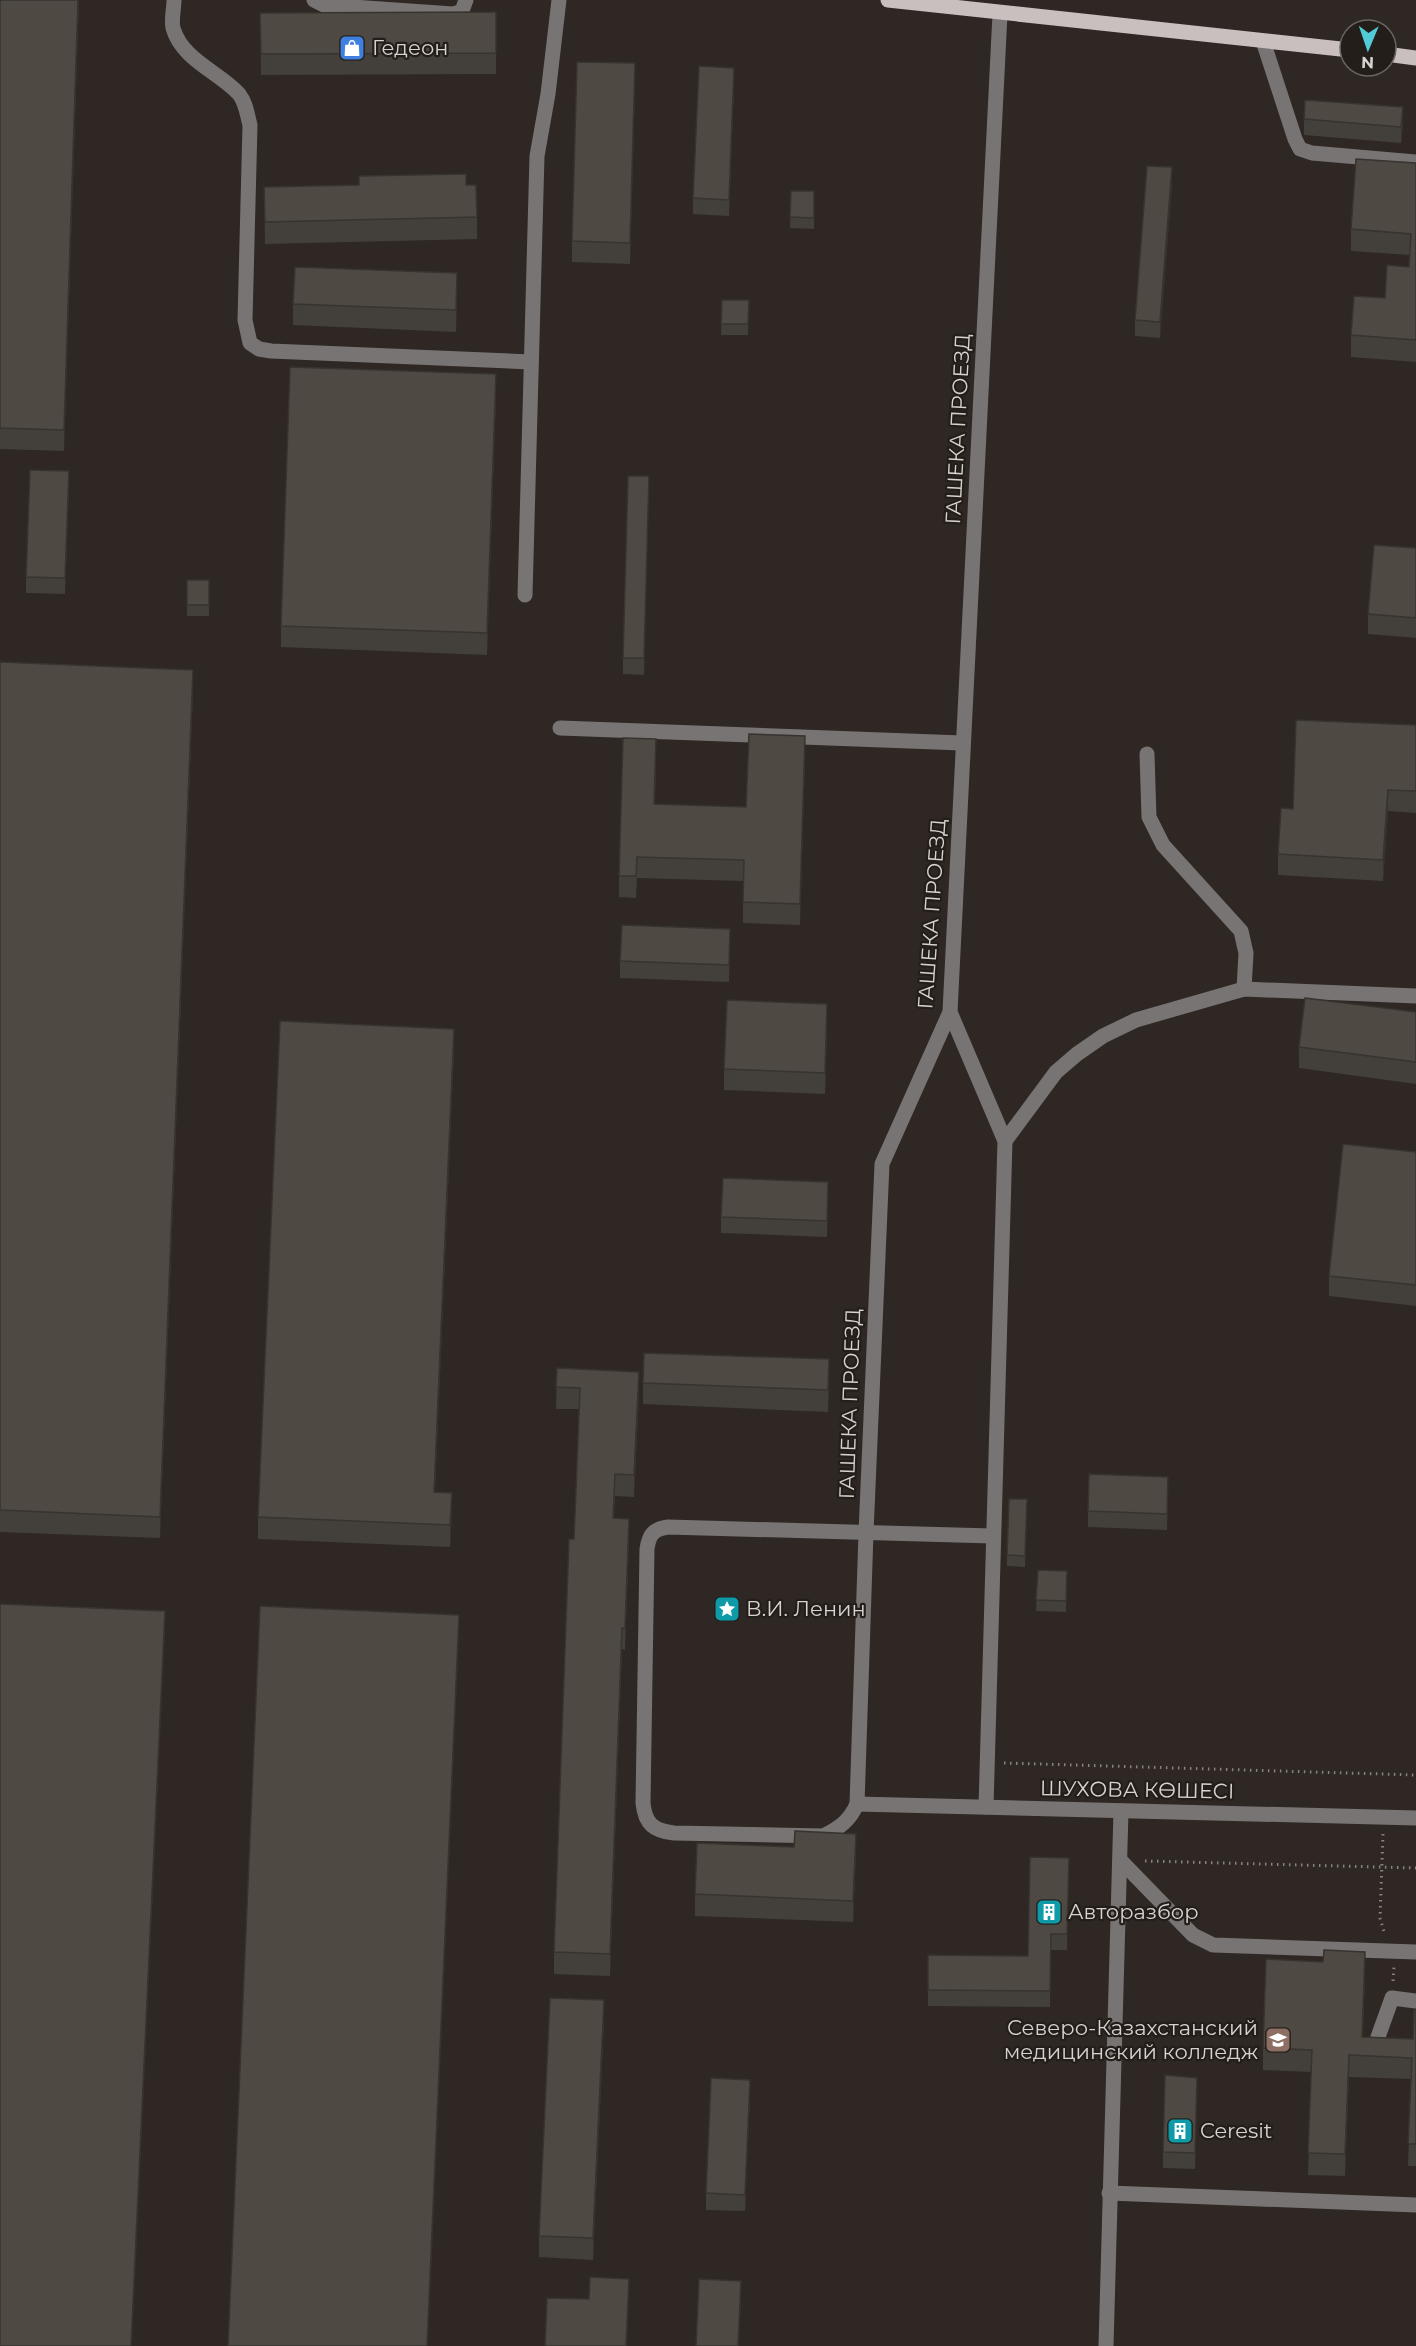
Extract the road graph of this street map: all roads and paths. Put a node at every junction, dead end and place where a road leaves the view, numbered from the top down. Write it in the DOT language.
graph roads {
  1 [pos="174,0"];
  2 [pos="314,0"];
  3 [pos="466,0"];
  4 [pos="559,0"];
  5 [pos="888,0"];
  6 [pos="1000,14"];
  7 [pos="1263,41"];
  8 [pos="1338,49"];
  9 [pos="1398,56"];
  10 [pos="1416,58"];
  11 [pos="1416,162"];
  12 [pos="531,362"];
  13 [pos="525,595"];
  14 [pos="560,728"];
  15 [pos="963,743"];
  16 [pos="1147,754"];
  17 [pos="1244,989"];
  18 [pos="1416,996"];
  19 [pos="950,1012"];
  20 [pos="1005,1142"];
  21 [pos="866,1533"];
  22 [pos="992,1536"];
  23 [pos="986,1763"];
  24 [pos="1416,1775"];
  25 [pos="857,1804"];
  26 [pos="986,1807"];
  27 [pos="1121,1810"];
  28 [pos="1383,1817"];
  29 [pos="1416,1818"];
  30 [pos="1120,1860"];
  31 [pos="1382,1867"];
  32 [pos="1416,1868"];
  33 [pos="1389,1952"];
  34 [pos="1416,1952"];
  35 [pos="1392,1998"];
  36 [pos="1416,2001"];
  37 [pos="1378,2037"];
  38 [pos="1109,2193"];
  39 [pos="1416,2205"];
  40 [pos="1106,2346"];
  1 -- 12 [label="street"];
  2 -- 3 [label="street"];
  4 -- 12 [label="street"];
  5 -- 6 [label="main road"];
  6 -- 7 [label="main road"];
  6 -- 15 [label="street, ГАШЕКА ПРОЕЗД"];
  7 -- 8 [label="main road"];
  7 -- 11 [label="street"];
  9 -- 10 [label="main road"];
  12 -- 13 [label="street"];
  14 -- 15 [label="street"];
  15 -- 19 [label="street, ГАШЕКА ПРОЕЗД"];
  16 -- 17 [label="street"];
  17 -- 18 [label="street"];
  17 -- 20 [label="street"];
  19 -- 20 [label="street"];
  19 -- 21 [label="street, ГАШЕКА ПРОЕЗД"];
  20 -- 22 [label="street"];
  21 -- 22 [label="street"];
  21 -- 25 [label="street, ГАШЕКА ПРОЕЗД"];
  21 -- 25 [label="street"];
  22 -- 23 [label="street"];
  23 -- 24 [label="path"];
  23 -- 26 [label="street"];
  25 -- 26 [label="street, ШУХОВА КӨШЕСІ"];
  26 -- 27 [label="street, ШУХОВА КӨШЕСІ"];
  27 -- 28 [label="street, ШУХОВА КӨШЕСІ"];
  27 -- 30 [label="street"];
  28 -- 29 [label="street, ШУХОВА КӨШЕСІ"];
  28 -- 31 [label="path"];
  30 -- 31 [label="path"];
  30 -- 33 [label="street"];
  30 -- 38 [label="street"];
  31 -- 32 [label="path"];
  31 -- 33 [label="path"];
  33 -- 34 [label="street"];
  33 -- 35 [label="path"];
  35 -- 36 [label="street"];
  35 -- 37 [label="street"];
  38 -- 39 [label="street"];
  38 -- 40 [label="street"];
}
